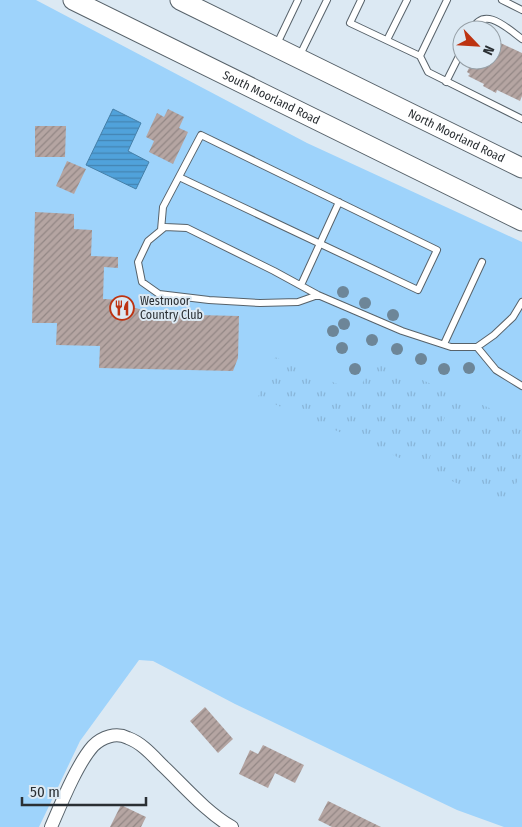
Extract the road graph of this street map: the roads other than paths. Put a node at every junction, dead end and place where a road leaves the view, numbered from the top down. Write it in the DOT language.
graph roads {
  1 [pos="73,0"];
  2 [pos="180,0"];
  3 [pos="298,0"];
  4 [pos="327,0"];
  5 [pos="361,0"];
  6 [pos="407,0"];
  7 [pos="447,0"];
  8 [pos="502,0"];
  9 [pos="522,10"];
  10 [pos="480,20"];
  11 [pos="491,20"];
  12 [pos="502,25"];
  13 [pos="522,39"];
  14 [pos="387,40"];
  15 [pos="276,47"];
  16 [pos="420,56"];
  17 [pos="298,58"];
  18 [pos="452,70"];
  19 [pos="446,82"];
  20 [pos="522,119"];
  21 [pos="522,168"];
  22 [pos="179,177"];
  23 [pos="339,202"];
  24 [pos="522,221"];
  25 [pos="161,230"];
  26 [pos="319,244"];
  27 [pos="482,262"];
  28 [pos="301,285"];
  29 [pos="318,295"];
  30 [pos="522,302"];
  31 [pos="444,344"];
  32 [pos="478,347"];
  33 [pos="522,386"];
  34 [pos="51,827"];
  35 [pos="232,827"];
  1 -- 24 [label="main road, South Moorland Road"];
  2 -- 15 [label="main road"];
  3 -- 15 [label="lane"];
  4 -- 17 [label="lane"];
  5 -- 14 [label="lane"];
  6 -- 14 [label="lane"];
  7 -- 16 [label="lane"];
  8 -- 9 [label="lane"];
  10 -- 11 [label="lane"];
  12 -- 13 [label="lane"];
  14 -- 16 [label="lane"];
  15 -- 17 [label="main road"];
  16 -- 19 [label="lane"];
  17 -- 21 [label="main road, North Moorland Road"];
  18 -- 19 [label="lane"];
  19 -- 20 [label="lane"];
  22 -- 23 [label="lane"];
  22 -- 25 [label="lane"];
  22 -- 26 [label="lane"];
  23 -- 26 [label="lane"];
  23 -- 26 [label="lane"];
  25 -- 28 [label="lane"];
  25 -- 29 [label="lane"];
  26 -- 28 [label="lane"];
  27 -- 31 [label="lane"];
  28 -- 29 [label="lane"];
  29 -- 31 [label="lane"];
  30 -- 32 [label="lane"];
  31 -- 32 [label="lane"];
  32 -- 33 [label="lane"];
  34 -- 35 [label="street"];
}
